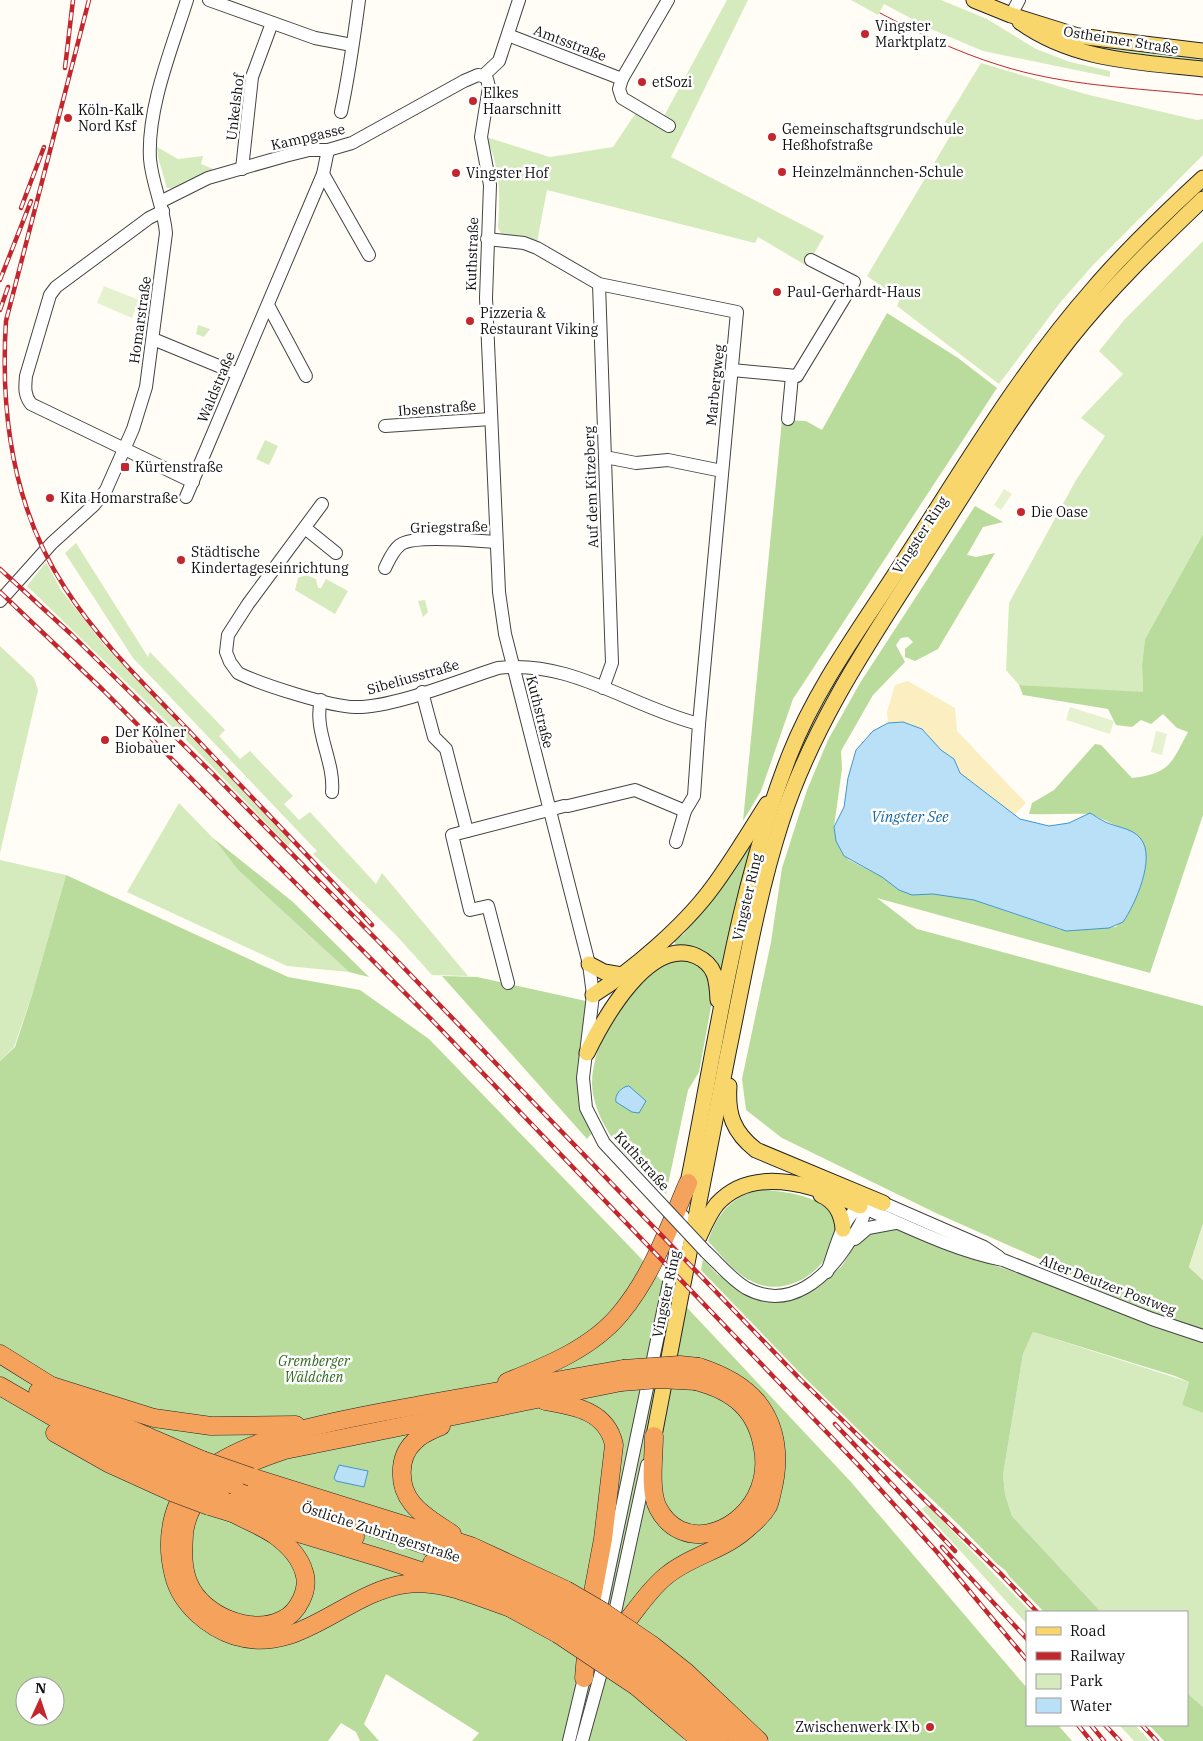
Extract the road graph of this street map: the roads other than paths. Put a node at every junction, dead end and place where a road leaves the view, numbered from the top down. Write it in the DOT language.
graph roads {
  1 [pos="187,0"];
  2 [pos="209,0"];
  3 [pos="359,0"];
  4 [pos="519,0"];
  5 [pos="668,0"];
  6 [pos="974,0"];
  7 [pos="1019,0"];
  8 [pos="1011,15"];
  9 [pos="272,23"];
  10 [pos="508,35"];
  11 [pos="1060,38"];
  12 [pos="352,45"];
  13 [pos="1203,51"];
  14 [pos="1203,69"];
  15 [pos="484,76"];
  16 [pos="622,79"];
  17 [pos="341,112"];
  18 [pos="669,126"];
  19 [pos="328,150"];
  20 [pos="242,168"];
  21 [pos="324,174"];
  22 [pos="1203,178"];
  23 [pos="1203,200"];
  24 [pos="162,207"];
  25 [pos="487,240"];
  26 [pos="369,255"];
  27 [pos="811,260"];
  28 [pos="599,284"];
  29 [pos="268,305"];
  30 [pos="153,339"];
  31 [pos="732,370"];
  32 [pos="238,374"];
  33 [pos="306,376"];
  34 [pos="792,376"];
  35 [pos="491,419"];
  36 [pos="788,419"];
  37 [pos="385,426"];
  38 [pos="125,450"];
  39 [pos="605,458"];
  40 [pos="722,471"];
  41 [pos="193,482"];
  42 [pos="186,497"];
  43 [pos="322,504"];
  44 [pos="305,528"];
  45 [pos="496,542"];
  46 [pos="336,553"];
  47 [pos="385,568"];
  48 [pos="0,601"];
  49 [pos="513,666"];
  50 [pos="603,688"];
  51 [pos="422,692"];
  52 [pos="320,700"];
  53 [pos="699,724"];
  54 [pos="781,781"];
  55 [pos="332,792"];
  56 [pos="550,810"];
  57 [pos="685,811"];
  58 [pos="467,832"];
  59 [pos="676,842"];
  60 [pos="588,964"];
  61 [pos="622,974"];
  62 [pos="508,984"];
  63 [pos="623,990"];
  64 [pos="593,995"];
  65 [pos="719,1024"];
  66 [pos="730,1044"];
  67 [pos="587,1052"];
  68 [pos="688,1183"];
  69 [pos="789,1183"];
  70 [pos="853,1190"];
  71 [pos="883,1203"];
  72 [pos="863,1206"];
  73 [pos="898,1223"];
  74 [pos="843,1229"];
  75 [pos="689,1256"];
  76 [pos="840,1256"];
  77 [pos="1003,1260"];
  78 [pos="827,1272"];
  79 [pos="1203,1336"];
  80 [pos="0,1354"];
  81 [pos="0,1362"];
  82 [pos="698,1374"];
  83 [pos="622,1376"];
  84 [pos="49,1384"];
  85 [pos="4,1388"];
  86 [pos="474,1396"];
  87 [pos="537,1399"];
  88 [pos="466,1415"];
  89 [pos="330,1424"];
  90 [pos="654,1436"];
  91 [pos="186,1475"];
  92 [pos="221,1495"];
  93 [pos="233,1513"];
  94 [pos="472,1546"];
  95 [pos="514,1609"];
  96 [pos="562,1612"];
  97 [pos="609,1642"];
  98 [pos="644,1666"];
  99 [pos="584,1678"];
  100 [pos="569,1741"];
  101 [pos="582,1741"];
  102 [pos="701,1741"];
  103 [pos="719,1741"];
  104 [pos="741,1741"];
  105 [pos="759,1741"];
  1 -- 24 [label="street, Homarstraße"];
  2 -- 9 [label="street"];
  3 -- 12 [label="street"];
  4 -- 10 [label="street"];
  5 -- 16 [label="street"];
  6 -- 8 [label="main road, Ostheimer Straße"];
  7 -- 8 [label="street"];
  8 -- 11 [label="main road, Ostheimer Straße"];
  9 -- 12 [label="street"];
  9 -- 20 [label="street, Unkelshof"];
  10 -- 15 [label="street"];
  10 -- 16 [label="street, Amtsstraße"];
  11 -- 13 [label="main road, Ostheimer Straße"];
  11 -- 14 [label="main road, Ostheimer Straße"];
  12 -- 17 [label="street"];
  15 -- 19 [label="street, Kampgasse"];
  15 -- 25 [label="street, Kuthstraße"];
  16 -- 18 [label="street"];
  19 -- 20 [label="street, Kampgasse"];
  19 -- 21 [label="street, Waldstraße"];
  20 -- 24 [label="street, Kampgasse"];
  21 -- 26 [label="street"];
  21 -- 29 [label="street, Waldstraße"];
  22 -- 54 [label="main road, Vingster Ring"];
  23 -- 66 [label="main road, Vingster Ring"];
  24 -- 30 [label="street, Homarstraße"];
  24 -- 38 [label="street, Kampgasse"];
  25 -- 28 [label="street, Marbergweg"];
  25 -- 35 [label="street, Kuthstraße"];
  27 -- 34 [label="street"];
  28 -- 31 [label="street, Marbergweg"];
  28 -- 39 [label="street, Auf dem Kitzeberg"];
  29 -- 32 [label="street, Waldstraße"];
  29 -- 33 [label="street"];
  30 -- 32 [label="street"];
  30 -- 38 [label="street, Homarstraße"];
  31 -- 34 [label="street"];
  31 -- 40 [label="street, Marbergweg"];
  32 -- 41 [label="street, Waldstraße"];
  34 -- 36 [label="street"];
  35 -- 37 [label="street, Ibsenstraße"];
  35 -- 45 [label="street, Kuthstraße"];
  38 -- 41 [label="street"];
  38 -- 48 [label="street, Homarstraße"];
  39 -- 40 [label="street"];
  39 -- 50 [label="street, Auf dem Kitzeberg"];
  40 -- 53 [label="street, Marbergweg"];
  41 -- 42 [label="street, Waldstraße"];
  43 -- 44 [label="street, Sibeliusstraße"];
  44 -- 46 [label="street"];
  44 -- 52 [label="street, Sibeliusstraße"];
  45 -- 47 [label="street, Griegstraße"];
  45 -- 49 [label="street, Kuthstraße"];
  49 -- 50 [label="street"];
  49 -- 51 [label="street, Sibeliusstraße"];
  49 -- 56 [label="street, Kuthstraße"];
  50 -- 53 [label="street"];
  51 -- 52 [label="street, Sibeliusstraße"];
  51 -- 58 [label="street"];
  52 -- 55 [label="street"];
  53 -- 57 [label="street, Marbergweg"];
  54 -- 61 [label="main road"];
  54 -- 65 [label="main road, Vingster Ring"];
  56 -- 57 [label="street"];
  56 -- 58 [label="street"];
  56 -- 60 [label="street, Kuthstraße"];
  57 -- 59 [label="street, Marbergweg"];
  58 -- 62 [label="street"];
  60 -- 61 [label="main road"];
  60 -- 64 [label="street, Kuthstraße"];
  61 -- 64 [label="main road"];
  63 -- 64 [label="main road"];
  63 -- 65 [label="main road"];
  63 -- 67 [label="main road"];
  64 -- 67 [label="street, Kuthstraße"];
  65 -- 68 [label="main road, Vingster Ring"];
  66 -- 70 [label="main road"];
  66 -- 75 [label="main road, Vingster Ring"];
  67 -- 78 [label="street, Kuthstraße, bridge"];
  68 -- 86 [label="highway"];
  68 -- 99 [label="street, Vingster Ring"];
  69 -- 72 [label="main road"];
  69 -- 74 [label="main road"];
  69 -- 75 [label="main road"];
  70 -- 71 [label="main road"];
  70 -- 72 [label="main road"];
  71 -- 72 [label="street"];
  71 -- 77 [label="street, Alter Deutzer Postweg"];
  72 -- 73 [label="street, Alter Deutzer Postweg"];
  72 -- 74 [label="street"];
  72 -- 76 [label="street, Kuthstraße"];
  73 -- 76 [label="street"];
  73 -- 77 [label="street, Alter Deutzer Postweg"];
  74 -- 78 [label="street"];
  75 -- 90 [label="main road, Vingster Ring"];
  76 -- 78 [label="street, Kuthstraße"];
  77 -- 79 [label="street, Alter Deutzer Postweg"];
  80 -- 84 [label="highway"];
  81 -- 91 [label="highway, Östliche Zubringerstraße"];
  82 -- 83 [label="highway, bridge"];
  82 -- 90 [label="highway"];
  82 -- 97 [label="highway"];
  83 -- 86 [label="highway"];
  83 -- 87 [label="highway"];
  84 -- 89 [label="highway"];
  84 -- 91 [label="highway"];
  85 -- 91 [label="highway"];
  86 -- 89 [label="highway"];
  87 -- 88 [label="highway"];
  87 -- 99 [label="highway"];
  88 -- 93 [label="highway"];
  88 -- 94 [label="highway"];
  89 -- 95 [label="highway"];
  90 -- 97 [label="street, Vingster Ring"];
  91 -- 92 [label="highway, bridge"];
  91 -- 92 [label="highway, Östliche Zubringerstraße, bridge"];
  91 -- 94 [label="highway, bridge"];
  92 -- 93 [label="highway"];
  92 -- 96 [label="highway, Östliche Zubringerstraße"];
  93 -- 95 [label="highway"];
  94 -- 96 [label="highway"];
  95 -- 96 [label="highway"];
  96 -- 98 [label="highway, bridge"];
  96 -- 98 [label="highway, bridge"];
  97 -- 101 [label="street, Vingster Ring"];
  98 -- 102 [label="highway"];
  98 -- 103 [label="highway"];
  98 -- 104 [label="highway"];
  98 -- 105 [label="highway"];
  99 -- 100 [label="street, Vingster Ring"];
}
